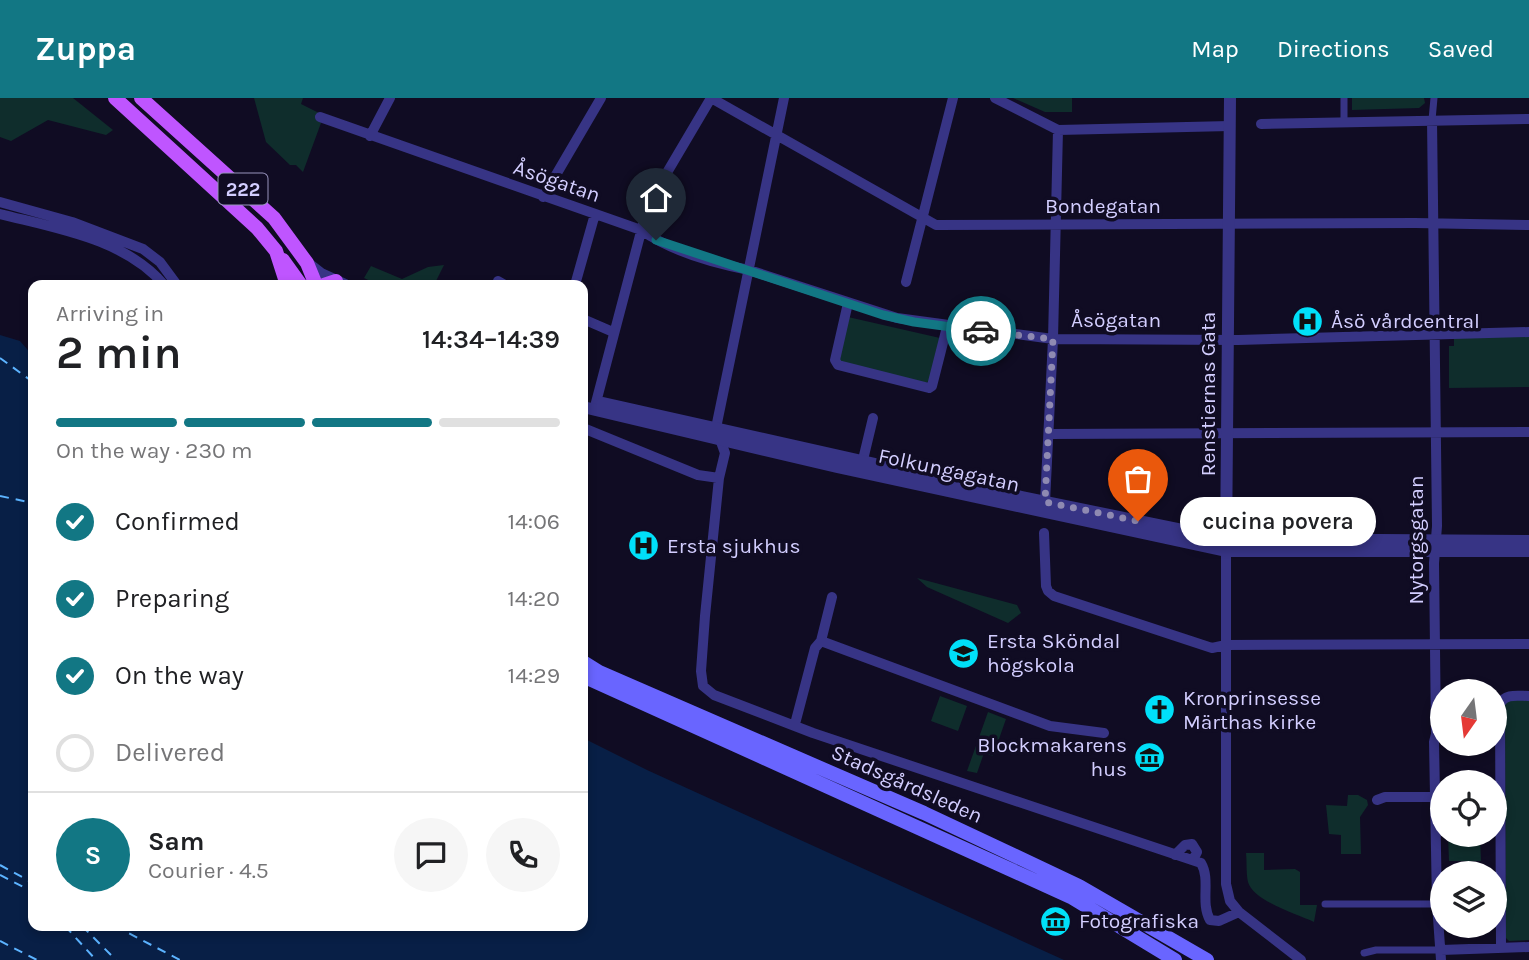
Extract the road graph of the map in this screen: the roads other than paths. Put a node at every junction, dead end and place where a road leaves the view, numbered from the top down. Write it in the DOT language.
graph roads {
  1 [pos="115,98"];
  2 [pos="141,98"];
  3 [pos="390,98"];
  4 [pos="601,98"];
  5 [pos="710,98"];
  6 [pos="784,98"];
  7 [pos="953,98"];
  8 [pos="995,98"];
  9 [pos="1230,98"];
  10 [pos="1344,98"];
  11 [pos="1434,98"];
  12 [pos="320,117"];
  13 [pos="1432,120"];
  14 [pos="1529,120"];
  15 [pos="1344,123"];
  16 [pos="1261,124"];
  17 [pos="1230,126"];
  18 [pos="1058,130"];
  19 [pos="777,134"];
  20 [pos="370,136"];
  21 [pos="543,197"];
  22 [pos="0,202"];
  23 [pos="649,203"];
  24 [pos="0,214"];
  25 [pos="595,214"];
  26 [pos="923,218"];
  27 [pos="1056,225"];
  28 [pos="1230,225"];
  29 [pos="1433,225"];
  30 [pos="1529,226"];
  31 [pos="642,227"];
  32 [pos="276,251"];
  33 [pos="307,262"];
  34 [pos="749,270"];
  35 [pos="159,280"];
  36 [pos="173,280"];
  37 [pos="285,280"];
  38 [pos="297,280"];
  39 [pos="314,280"];
  40 [pos="329,280"];
  41 [pos="576,280"];
  42 [pos="906,282"];
  43 [pos="848,303"];
  44 [pos="588,321"];
  45 [pos="947,327"];
  46 [pos="613,332"];
  47 [pos="1529,332"];
  48 [pos="1434,334"];
  49 [pos="1053,339"];
  50 [pos="1228,339"];
  51 [pos="589,404"];
  52 [pos="873,418"];
  53 [pos="588,430"];
  54 [pos="1436,432"];
  55 [pos="1529,432"];
  56 [pos="719,434"];
  57 [pos="1049,434"];
  58 [pos="1227,434"];
  59 [pos="861,467"];
  60 [pos="719,478"];
  61 [pos="1045,502"];
  62 [pos="1044,533"];
  63 [pos="1529,541"];
  64 [pos="1226,545"];
  65 [pos="1435,546"];
  66 [pos="1529,551"];
  67 [pos="832,597"];
  68 [pos="821,641"];
  69 [pos="1529,644"];
  70 [pos="1226,645"];
  71 [pos="1435,645"];
  72 [pos="588,665"];
  73 [pos="588,678"];
  74 [pos="1529,696"];
  75 [pos="795,724"];
  76 [pos="1104,733"];
  77 [pos="1438,770"];
  78 [pos="1498,770"];
  79 [pos="1430,797"];
  80 [pos="1377,800"];
  81 [pos="1325,904"];
  82 [pos="1430,904"];
  83 [pos="1238,912"];
  84 [pos="1145,925"];
  85 [pos="1137,938"];
  86 [pos="1500,938"];
  87 [pos="1529,947"];
  88 [pos="1501,948"];
  89 [pos="1364,953"];
  90 [pos="1441,955"];
  91 [pos="1175,960"];
  92 [pos="1207,960"];
  93 [pos="1301,960"];
  1 -- 32 [label="main road, 222"];
  2 -- 33 [label="main road, 222"];
  3 -- 20 [label="street"];
  4 -- 21 [label="street"];
  5 -- 19 [label="street, Bondegatan"];
  5 -- 23 [label="street"];
  6 -- 19 [label="street"];
  7 -- 26 [label="street"];
  8 -- 18 [label="street"];
  9 -- 17 [label="street, Renstiernas Gata"];
  10 -- 15 [label="street"];
  11 -- 13 [label="street"];
  12 -- 20 [label="street, Åsögatan"];
  13 -- 14 [label="street"];
  13 -- 15 [label="street"];
  13 -- 29 [label="street, Nytorgsgatan"];
  15 -- 16 [label="street"];
  17 -- 18 [label="street"];
  17 -- 28 [label="street, Renstiernas Gata"];
  18 -- 27 [label="street"];
  19 -- 26 [label="street, Bondegatan"];
  19 -- 34 [label="street"];
  20 -- 21 [label="street, Åsögatan"];
  21 -- 25 [label="street, Åsögatan"];
  22 -- 36 [label="street"];
  24 -- 35 [label="street"];
  25 -- 31 [label="street, Åsögatan"];
  25 -- 41 [label="street"];
  26 -- 27 [label="street, Bondegatan"];
  26 -- 42 [label="street"];
  27 -- 28 [label="street, Bondegatan"];
  27 -- 49 [label="street"];
  28 -- 29 [label="street, Bondegatan"];
  28 -- 50 [label="street, Renstiernas Gata"];
  29 -- 30 [label="street, Bondegatan"];
  29 -- 48 [label="street, Nytorgsgatan"];
  31 -- 34 [label="street, Åsögatan"];
  31 -- 46 [label="street"];
  32 -- 37 [label="main road, 222"];
  32 -- 38 [label="main road"];
  33 -- 39 [label="main road, 222"];
  33 -- 40 [label="street"];
  34 -- 43 [label="street, Åsögatan"];
  34 -- 56 [label="street"];
  43 -- 45 [label="street, Åsögatan"];
  43 -- 45 [label="street"];
  44 -- 46 [label="street"];
  45 -- 49 [label="street, Åsögatan"];
  46 -- 51 [label="street"];
  47 -- 48 [label="street, Åsögatan"];
  48 -- 50 [label="street, Åsögatan"];
  48 -- 54 [label="street, Nytorgsgatan"];
  49 -- 50 [label="street, Åsögatan"];
  49 -- 57 [label="street"];
  50 -- 58 [label="street, Renstiernas Gata"];
  51 -- 56 [label="street, Folkungagatan"];
  52 -- 59 [label="street, Folkungagatan"];
  53 -- 60 [label="street"];
  54 -- 55 [label="street"];
  54 -- 58 [label="street"];
  54 -- 65 [label="street, Nytorgsgatan"];
  56 -- 59 [label="street, Folkungagatan"];
  56 -- 60 [label="street"];
  57 -- 58 [label="street"];
  57 -- 61 [label="street"];
  58 -- 64 [label="street, Renstiernas Gata"];
  59 -- 61 [label="street, Folkungagatan"];
  59 -- 64 [label="street, Folkungagatan"];
  60 -- 75 [label="street"];
  61 -- 64 [label="street, Folkungagatan"];
  62 -- 70 [label="street"];
  63 -- 65 [label="street, Folkungagatan"];
  64 -- 65 [label="street, Folkungagatan"];
  64 -- 70 [label="street, Renstiernas Gata"];
  65 -- 66 [label="street, Folkungagatan"];
  65 -- 71 [label="street, Nytorgsgatan"];
  67 -- 68 [label="street"];
  68 -- 75 [label="street"];
  68 -- 76 [label="street"];
  69 -- 71 [label="street"];
  70 -- 71 [label="street"];
  70 -- 83 [label="street, Renstiernas Gata"];
  71 -- 77 [label="street, Nytorgsgatan"];
  72 -- 84 [label="main road, Stadsgårdsleden"];
  73 -- 85 [label="main road, Stadsgårdsleden"];
  74 -- 78 [label="street"];
  75 -- 83 [label="street"];
  79 -- 80 [label="street"];
  81 -- 82 [label="street"];
  83 -- 93 [label="street"];
  84 -- 85 [label="main road"];
  84 -- 92 [label="main road, Stadsgårdsleden"];
  85 -- 91 [label="main road, Stadsgårdsleden"];
  86 -- 88 [label="street"];
  87 -- 88 [label="street"];
  88 -- 90 [label="street"];
  89 -- 90 [label="street"];
}
